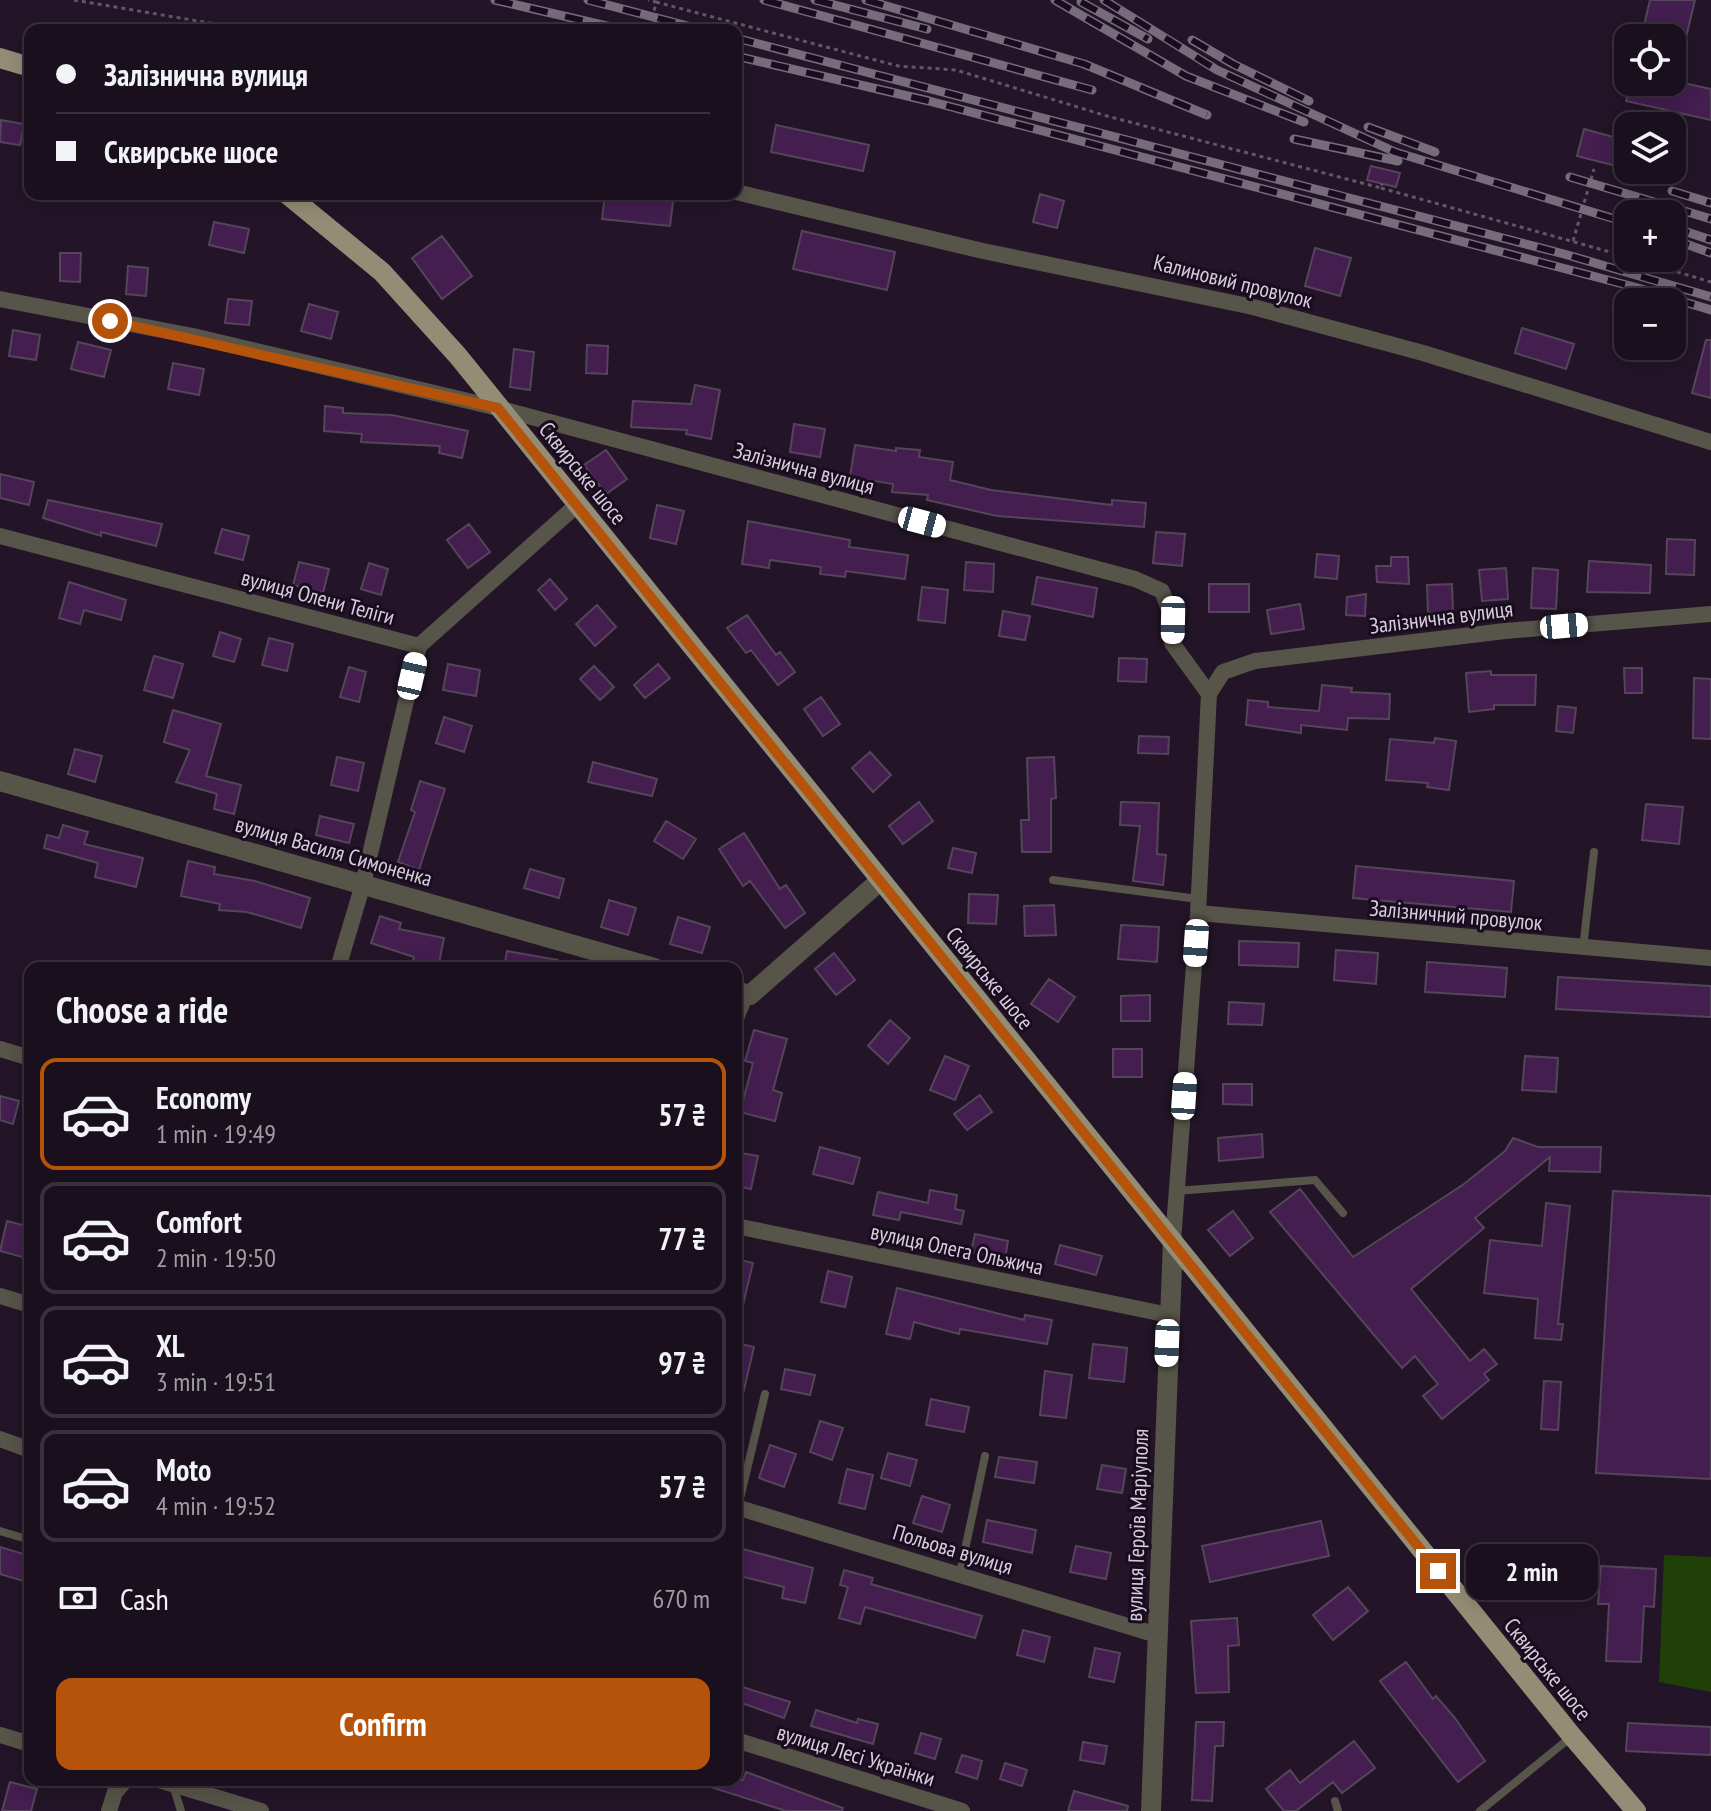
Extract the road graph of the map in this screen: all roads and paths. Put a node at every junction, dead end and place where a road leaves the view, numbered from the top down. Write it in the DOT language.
graph roads {
  1 [pos="74,0"];
  2 [pos="648,0"];
  3 [pos="656,2"];
  4 [pos="216,24"];
  5 [pos="651,24"];
  6 [pos="739,24"];
  7 [pos="742,25"];
  8 [pos="0,58"];
  9 [pos="24,65"];
  10 [pos="1594,169"];
  11 [pos="742,193"];
  12 [pos="294,200"];
  13 [pos="1573,241"];
  14 [pos="1614,253"];
  15 [pos="1677,272"];
  16 [pos="1711,282"];
  17 [pos="0,299"];
  18 [pos="498,408"];
  19 [pos="1711,442"];
  20 [pos="578,504"];
  21 [pos="0,536"];
  22 [pos="1711,614"];
  23 [pos="419,646"];
  24 [pos="1209,694"];
  25 [pos="0,781"];
  26 [pos="1594,852"];
  27 [pos="881,880"];
  28 [pos="1053,880"];
  29 [pos="363,884"];
  30 [pos="1198,906"];
  31 [pos="1583,949"];
  32 [pos="1711,958"];
  33 [pos="340,962"];
  34 [pos="634,962"];
  35 [pos="743,993"];
  36 [pos="0,1049"];
  37 [pos="24,1056"];
  38 [pos="1177,1191"];
  39 [pos="1343,1213"];
  40 [pos="742,1227"];
  41 [pos="1173,1241"];
  42 [pos="0,1296"];
  43 [pos="24,1303"];
  44 [pos="1169,1315"];
  45 [pos="765,1394"];
  46 [pos="0,1439"];
  47 [pos="24,1448"];
  48 [pos="985,1456"];
  49 [pos="742,1487"];
  50 [pos="742,1508"];
  51 [pos="0,1531"];
  52 [pos="24,1538"];
  53 [pos="960,1573"];
  54 [pos="1157,1635"];
  55 [pos="0,1735"];
  56 [pos="1572,1736"];
  57 [pos="24,1742"];
  58 [pos="742,1742"];
  59 [pos="120,1786"];
  60 [pos="168,1786"];
  61 [pos="179,1786"];
  62 [pos="1335,1801"];
  63 [pos="109,1811"];
  64 [pos="181,1811"];
  65 [pos="261,1811"];
  66 [pos="962,1811"];
  67 [pos="1151,1811"];
  68 [pos="1338,1811"];
  69 [pos="1480,1811"];
  70 [pos="1636,1811"];
  1 -- 4 [label="path"];
  2 -- 3 [label="path"];
  3 -- 5 [label="path"];
  3 -- 6 [label="path"];
  7 -- 13 [label="path"];
  8 -- 9 [label="main road"];
  10 -- 13 [label="path"];
  11 -- 19 [label="street, Калиновий провулок"];
  12 -- 18 [label="main road, Сквирське шосе"];
  13 -- 14 [label="path"];
  15 -- 16 [label="path"];
  17 -- 18 [label="street, Залізнична вулиця"];
  18 -- 20 [label="main road, Сквирське шосе"];
  18 -- 24 [label="street, Залізнична вулиця"];
  20 -- 23 [label="street, вулиця Олени Теліги"];
  20 -- 27 [label="main road, Сквирське шосе"];
  21 -- 23 [label="street, вулиця Олени Теліги"];
  22 -- 24 [label="street, Залізнична вулиця"];
  23 -- 29 [label="street"];
  24 -- 30 [label="street"];
  25 -- 29 [label="street, вулиця Василя Симоненка"];
  26 -- 31 [label="lane"];
  27 -- 35 [label="street"];
  27 -- 41 [label="main road, Сквирське шосе"];
  28 -- 30 [label="lane"];
  29 -- 33 [label="street"];
  29 -- 34 [label="street, вулиця Василя Симоненка"];
  30 -- 31 [label="street, Залізничний провулок"];
  30 -- 38 [label="street"];
  31 -- 32 [label="street, Залізничний провулок"];
  36 -- 37 [label="street"];
  38 -- 39 [label="lane"];
  38 -- 41 [label="street"];
  40 -- 44 [label="street, вулиця Олега Ольжича"];
  41 -- 44 [label="street, вулиця Героїв Маріуполя"];
  41 -- 56 [label="main road, Сквирське шосе"];
  42 -- 43 [label="street"];
  44 -- 54 [label="street, вулиця Героїв Маріуполя"];
  45 -- 49 [label="lane"];
  46 -- 47 [label="street"];
  48 -- 53 [label="lane"];
  50 -- 53 [label="street, Польова вулиця"];
  51 -- 52 [label="lane"];
  53 -- 54 [label="street, Польова вулиця"];
  54 -- 67 [label="street, вулиця Героїв Маріуполя"];
  55 -- 57 [label="street"];
  56 -- 69 [label="lane"];
  56 -- 70 [label="main road, Сквирське шосе"];
  58 -- 66 [label="street, вулиця Лесі Українки"];
  59 -- 63 [label="street"];
  60 -- 64 [label="lane"];
  61 -- 65 [label="street"];
  62 -- 68 [label="lane"];
}
